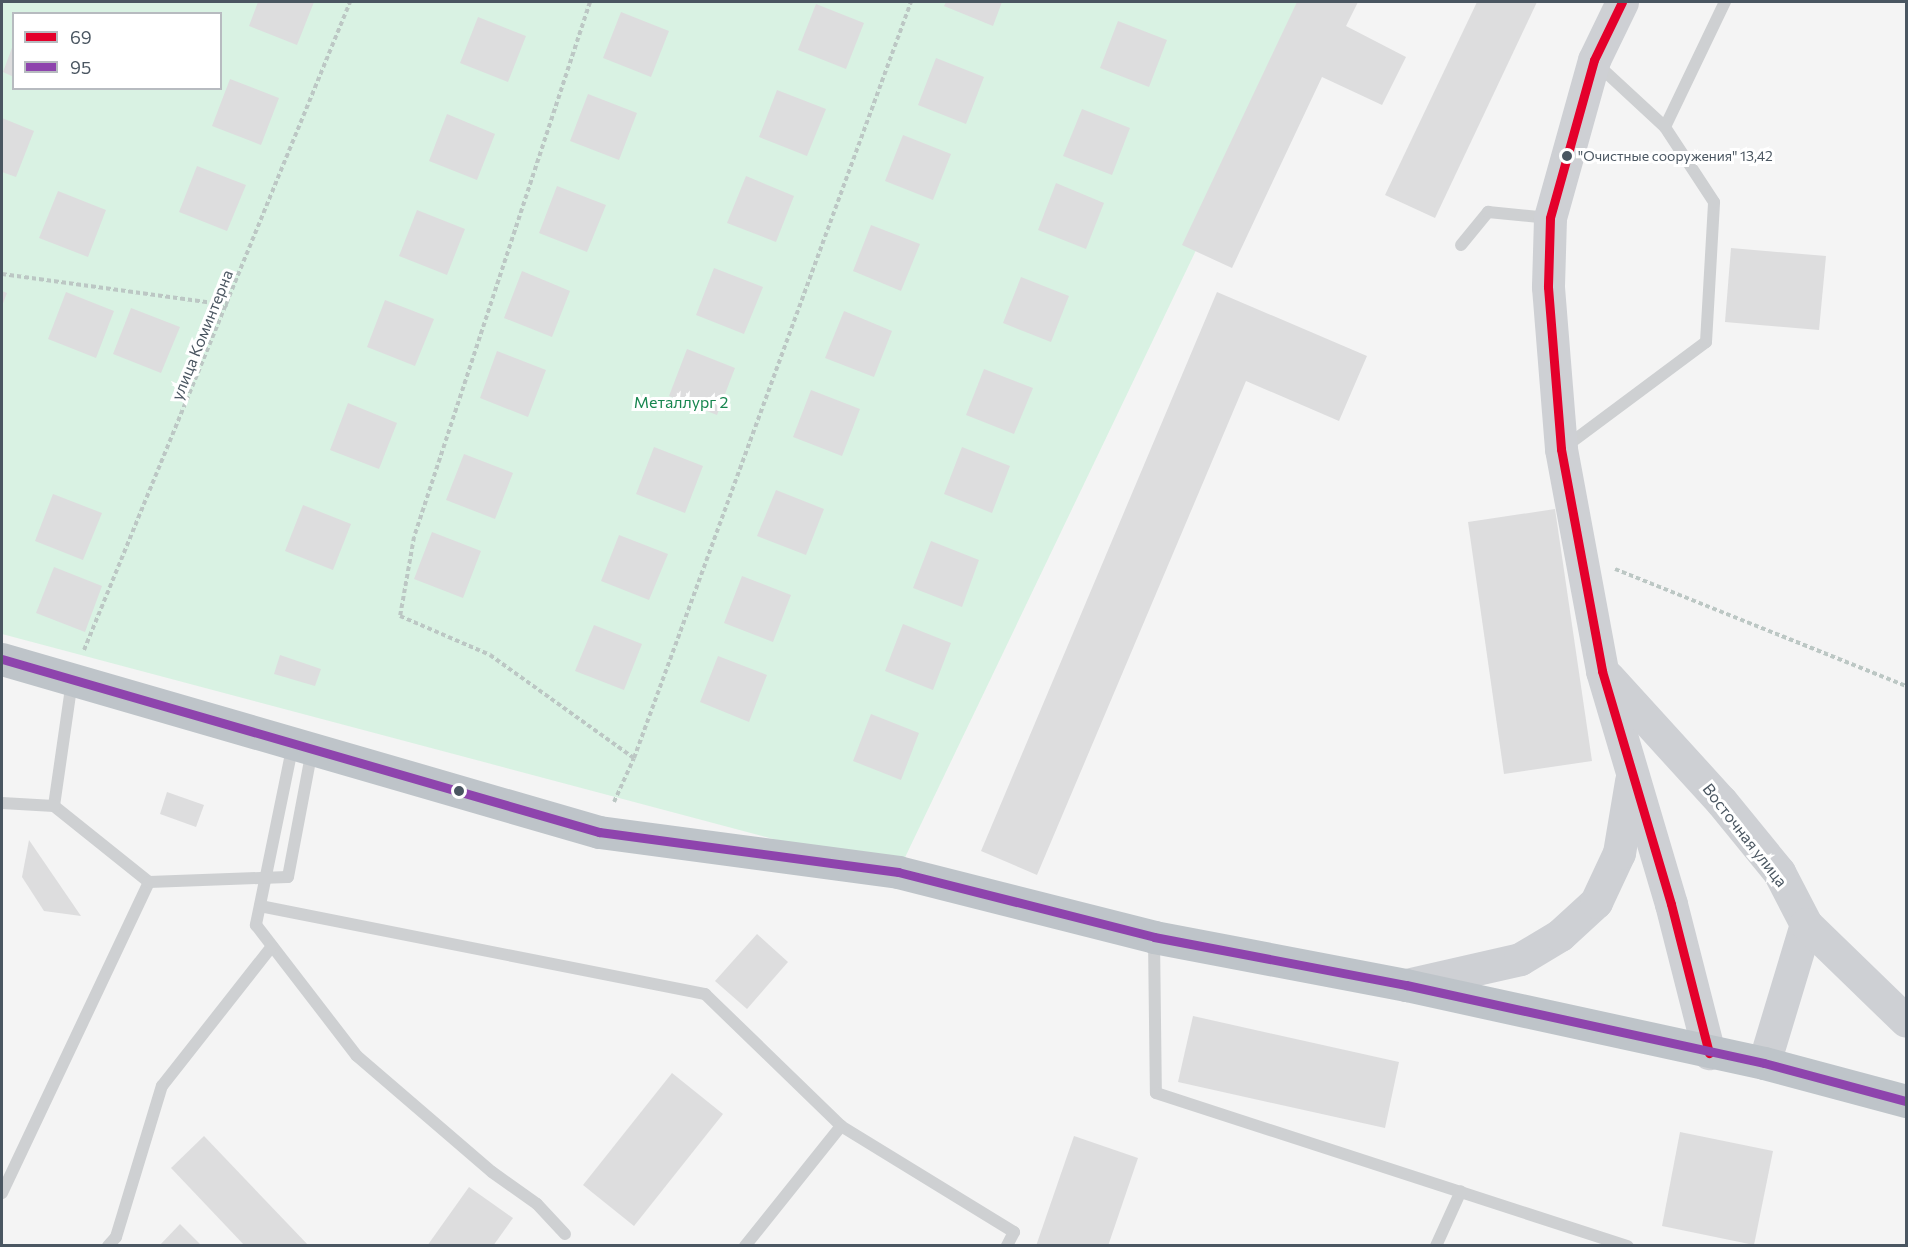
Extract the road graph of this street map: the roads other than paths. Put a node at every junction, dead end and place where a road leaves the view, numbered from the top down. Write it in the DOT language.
graph roads {
  1 [pos="1622,2"];
  2 [pos="1725,2"];
  3 [pos="1594,60"];
  4 [pos="1665,127"];
  5 [pos="1550,218"];
  6 [pos="1461,245"];
  7 [pos="1562,449"];
  8 [pos="2,659"];
  9 [pos="1602,671"];
  10 [pos="73,677"];
  11 [pos="303,746"];
  12 [pos="1632,774"];
  13 [pos="2,803"];
  14 [pos="54,806"];
  15 [pos="266,878"];
  16 [pos="149,882"];
  17 [pos="260,906"];
  18 [pos="1806,924"];
  19 [pos="1154,938"];
  20 [pos="272,946"];
  21 [pos="1406,985"];
  22 [pos="1906,1021"];
  23 [pos="1709,1053"];
  24 [pos="1764,1063"];
  25 [pos="1906,1101"];
  26 [pos="841,1126"];
  27 [pos="1461,1191"];
  28 [pos="2,1193"];
  29 [pos="565,1234"];
  30 [pos="1601,1241"];
  31 [pos="108,1245"];
  32 [pos="746,1245"];
  33 [pos="1007,1245"];
  34 [pos="1436,1245"];
  35 [pos="1628,1245"];
  1 -- 3 [label="main road"];
  2 -- 4 [label="lane"];
  3 -- 4 [label="lane"];
  3 -- 5 [label="main road"];
  4 -- 7 [label="lane"];
  5 -- 6 [label="lane"];
  5 -- 7 [label="main road"];
  7 -- 9 [label="main road"];
  8 -- 10 [label="highway"];
  9 -- 12 [label="main road"];
  9 -- 18 [label="main road, Восточная улица"];
  10 -- 11 [label="highway"];
  10 -- 14 [label="lane"];
  11 -- 15 [label="lane"];
  11 -- 15 [label="lane"];
  11 -- 19 [label="highway"];
  12 -- 21 [label="main road"];
  12 -- 23 [label="main road"];
  13 -- 14 [label="lane"];
  14 -- 16 [label="lane"];
  15 -- 16 [label="lane"];
  15 -- 17 [label="lane"];
  16 -- 28 [label="lane"];
  17 -- 20 [label="lane"];
  17 -- 26 [label="lane"];
  18 -- 22 [label="main road, Восточная улица"];
  18 -- 24 [label="main road"];
  19 -- 21 [label="highway"];
  19 -- 27 [label="lane"];
  20 -- 29 [label="lane"];
  20 -- 31 [label="lane"];
  21 -- 23 [label="highway"];
  23 -- 24 [label="highway"];
  24 -- 25 [label="highway"];
  26 -- 32 [label="lane"];
  26 -- 33 [label="lane"];
  27 -- 30 [label="lane"];
  27 -- 34 [label="lane"];
  30 -- 35 [label="lane"];
}
